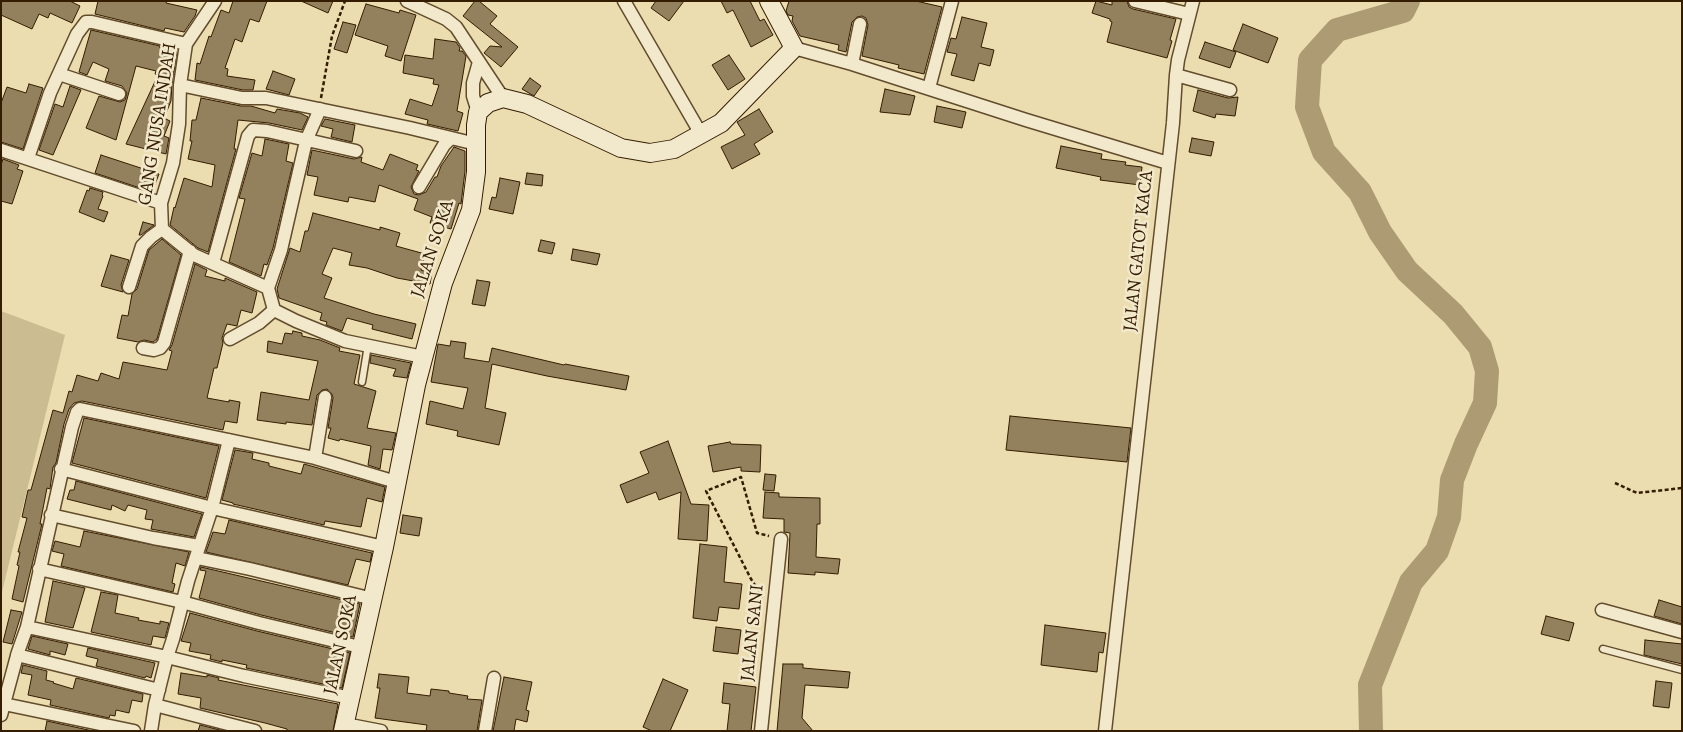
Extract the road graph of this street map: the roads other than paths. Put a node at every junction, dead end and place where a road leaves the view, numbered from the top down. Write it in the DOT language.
graph roads {
  1 [pos="216,1"];
  2 [pos="407,1"];
  3 [pos="624,1"];
  4 [pos="769,1"];
  5 [pos="1135,1"];
  6 [pos="1192,1"];
  7 [pos="948,2"];
  8 [pos="1188,14"];
  9 [pos="860,24"];
  10 [pos="186,44"];
  11 [pos="794,48"];
  12 [pos="479,62"];
  13 [pos="852,64"];
  14 [pos="59,74"];
  15 [pos="1176,75"];
  16 [pos="180,85"];
  17 [pos="929,88"];
  18 [pos="1230,90"];
  19 [pos="119,94"];
  20 [pos="503,98"];
  21 [pos="320,109"];
  22 [pos="478,112"];
  23 [pos="701,134"];
  24 [pos="451,138"];
  25 [pos="306,141"];
  26 [pos="476,144"];
  27 [pos="1,150"];
  28 [pos="356,151"];
  29 [pos="28,158"];
  30 [pos="1168,163"];
  31 [pos="419,186"];
  32 [pos="161,203"];
  33 [pos="162,229"];
  34 [pos="190,251"];
  35 [pos="213,263"];
  36 [pos="129,286"];
  37 [pos="268,288"];
  38 [pos="274,310"];
  39 [pos="230,340"];
  40 [pos="368,346"];
  41 [pos="143,348"];
  42 [pos="423,357"];
  43 [pos="362,382"];
  44 [pos="325,397"];
  45 [pos="229,440"];
  46 [pos="315,458"];
  47 [pos="61,469"];
  48 [pos="396,482"];
  49 [pos="212,508"];
  50 [pos="51,514"];
  51 [pos="781,538"];
  52 [pos="384,547"];
  53 [pos="198,552"];
  54 [pos="39,569"];
  55 [pos="373,599"];
  56 [pos="182,602"];
  57 [pos="1602,610"];
  58 [pos="27,627"];
  59 [pos="1682,632"];
  60 [pos="360,647"];
  61 [pos="1603,649"];
  62 [pos="17,655"];
  63 [pos="167,657"];
  64 [pos="1682,670"];
  65 [pos="494,678"];
  66 [pos="159,690"];
  67 [pos="351,698"];
  68 [pos="155,706"];
  69 [pos="3,709"];
  70 [pos="227,728"];
  71 [pos="344,728"];
  72 [pos="134,731"];
  73 [pos="151,731"];
  74 [pos="255,731"];
  75 [pos="381,731"];
  76 [pos="485,731"];
  77 [pos="761,731"];
  78 [pos="1105,731"];
  1 -- 10 [label="street, GANG NUSA INDAH"];
  2 -- 12 [label="street"];
  3 -- 23 [label="street"];
  4 -- 11 [label="street"];
  5 -- 8 [label="street"];
  6 -- 8 [label="street"];
  7 -- 17 [label="street"];
  8 -- 15 [label="street"];
  9 -- 13 [label="street"];
  10 -- 14 [label="street"];
  10 -- 16 [label="street, GANG NUSA INDAH"];
  11 -- 13 [label="street, JALAN GATOT KACA"];
  11 -- 23 [label="street"];
  12 -- 20 [label="street"];
  12 -- 22 [label="street"];
  13 -- 17 [label="street, JALAN GATOT KACA"];
  14 -- 19 [label="street"];
  14 -- 29 [label="street"];
  15 -- 18 [label="street"];
  15 -- 30 [label="street"];
  16 -- 21 [label="street"];
  16 -- 32 [label="street, GANG NUSA INDAH"];
  17 -- 30 [label="street, JALAN GATOT KACA"];
  20 -- 22 [label="street"];
  20 -- 23 [label="street"];
  21 -- 24 [label="street"];
  21 -- 25 [label="street"];
  22 -- 26 [label="street, JALAN SOKA"];
  24 -- 26 [label="street"];
  24 -- 31 [label="street"];
  25 -- 28 [label="street"];
  25 -- 35 [label="street"];
  25 -- 37 [label="street"];
  26 -- 42 [label="street, JALAN SOKA"];
  27 -- 29 [label="street"];
  29 -- 32 [label="street"];
  30 -- 78 [label="street, JALAN GATOT KACA"];
  32 -- 33 [label="street, GANG NUSA INDAH"];
  33 -- 34 [label="street, GANG NUSA INDAH"];
  33 -- 36 [label="street"];
  34 -- 35 [label="street, GANG NUSA INDAH"];
  34 -- 41 [label="street"];
  35 -- 37 [label="street, GANG NUSA INDAH"];
  37 -- 38 [label="street"];
  38 -- 39 [label="street"];
  38 -- 40 [label="street"];
  40 -- 42 [label="street"];
  40 -- 43 [label="lane"];
  42 -- 48 [label="street, JALAN SOKA"];
  44 -- 46 [label="street"];
  45 -- 46 [label="street"];
  45 -- 47 [label="street"];
  45 -- 49 [label="street"];
  46 -- 48 [label="street"];
  47 -- 49 [label="street"];
  47 -- 50 [label="street"];
  48 -- 52 [label="street, JALAN SOKA"];
  49 -- 52 [label="street"];
  49 -- 53 [label="street"];
  50 -- 53 [label="street"];
  50 -- 54 [label="street"];
  51 -- 77 [label="street, JALAN SANI"];
  52 -- 55 [label="street, JALAN SOKA"];
  53 -- 55 [label="street"];
  53 -- 56 [label="street"];
  54 -- 56 [label="street"];
  54 -- 58 [label="street"];
  55 -- 60 [label="street, JALAN SOKA"];
  56 -- 60 [label="street"];
  56 -- 63 [label="street"];
  57 -- 59 [label="street"];
  58 -- 62 [label="street"];
  58 -- 63 [label="street"];
  60 -- 67 [label="street, JALAN SOKA"];
  61 -- 64 [label="lane"];
  62 -- 66 [label="street"];
  62 -- 69 [label="street"];
  63 -- 66 [label="street"];
  63 -- 67 [label="street"];
  65 -- 76 [label="street"];
  66 -- 68 [label="street"];
  67 -- 71 [label="street, JALAN SOKA"];
  68 -- 70 [label="street"];
  68 -- 73 [label="street"];
  69 -- 72 [label="street"];
  70 -- 74 [label="street"];
  71 -- 75 [label="street"];
}
